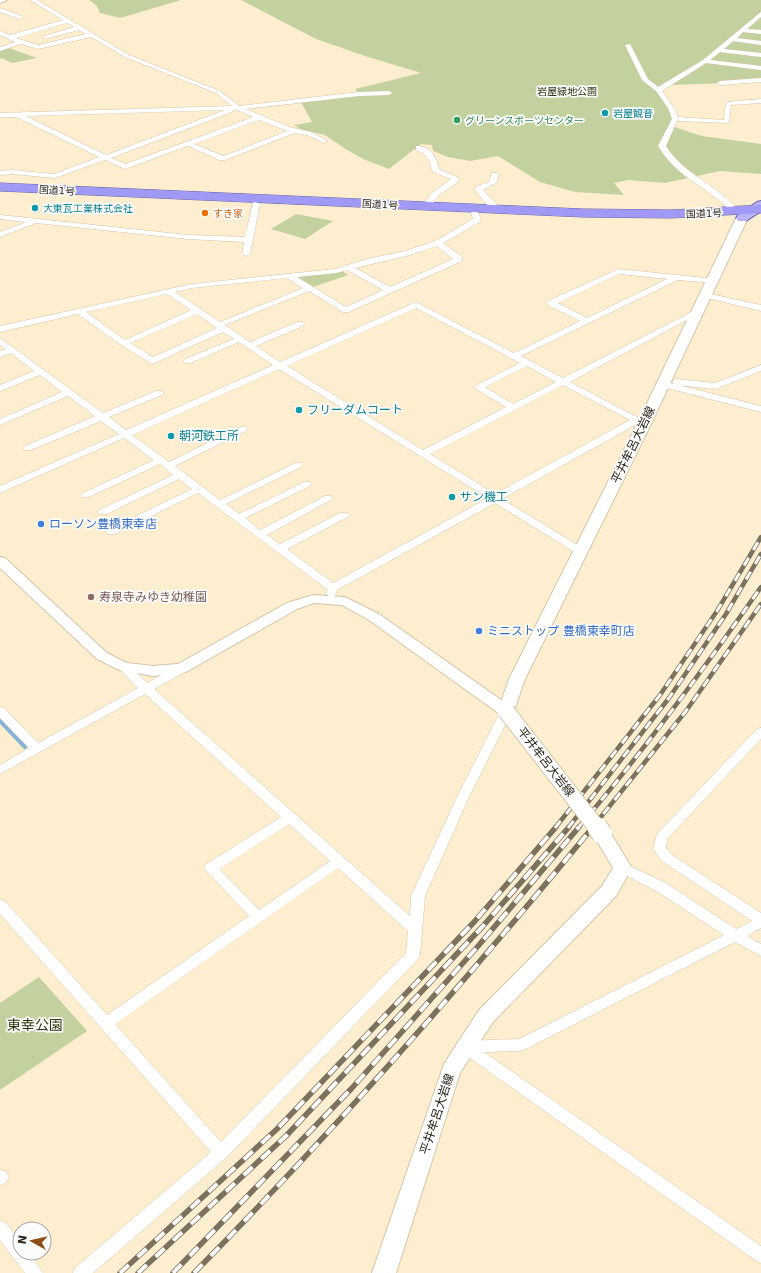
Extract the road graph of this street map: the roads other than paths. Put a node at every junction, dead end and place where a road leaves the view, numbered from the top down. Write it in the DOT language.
graph roads {
  1 [pos="34,0"];
  2 [pos="0,10"];
  3 [pos="761,14"];
  4 [pos="20,17"];
  5 [pos="68,21"];
  6 [pos="751,23"];
  7 [pos="761,24"];
  8 [pos="79,28"];
  9 [pos="743,30"];
  10 [pos="761,32"];
  11 [pos="0,33"];
  12 [pos="92,35"];
  13 [pos="11,37"];
  14 [pos="45,37"];
  15 [pos="733,39"];
  16 [pos="21,42"];
  17 [pos="761,43"];
  18 [pos="628,45"];
  19 [pos="0,49"];
  20 [pos="719,50"];
  21 [pos="761,55"];
  22 [pos="704,62"];
  23 [pos="760,67"];
  24 [pos="761,80"];
  25 [pos="750,81"];
  26 [pos="720,83"];
  27 [pos="658,90"];
  28 [pos="388,93"];
  29 [pos="761,101"];
  30 [pos="238,108"];
  31 [pos="15,114"];
  32 [pos="0,115"];
  33 [pos="260,117"];
  34 [pos="675,119"];
  35 [pos="293,130"];
  36 [pos="324,141"];
  37 [pos="188,144"];
  38 [pos="419,148"];
  39 [pos="107,158"];
  40 [pos="0,173"];
  41 [pos="495,175"];
  42 [pos="0,187"];
  43 [pos="0,193"];
  44 [pos="256,204"];
  45 [pos="426,206"];
  46 [pos="496,209"];
  47 [pos="759,210"];
  48 [pos="475,213"];
  49 [pos="738,215"];
  50 [pos="0,216"];
  51 [pos="36,220"];
  52 [pos="0,235"];
  53 [pos="249,240"];
  54 [pos="438,243"];
  55 [pos="246,254"];
  56 [pos="348,267"];
  57 [pos="288,276"];
  58 [pos="678,277"];
  59 [pos="713,281"];
  60 [pos="309,288"];
  61 [pos="389,290"];
  62 [pos="168,291"];
  63 [pos="706,296"];
  64 [pos="761,308"];
  65 [pos="197,311"];
  66 [pos="79,312"];
  67 [pos="698,312"];
  68 [pos="587,321"];
  69 [pos="300,324"];
  70 [pos="222,327"];
  71 [pos="0,329"];
  72 [pos="240,339"];
  73 [pos="0,341"];
  74 [pos="124,343"];
  75 [pos="250,345"];
  76 [pos="12,350"];
  77 [pos="0,354"];
  78 [pos="514,356"];
  79 [pos="188,361"];
  80 [pos="527,363"];
  81 [pos="279,365"];
  82 [pos="761,368"];
  83 [pos="41,371"];
  84 [pos="663,382"];
  85 [pos="563,383"];
  86 [pos="0,388"];
  87 [pos="69,392"];
  88 [pos="159,393"];
  89 [pos="513,408"];
  90 [pos="761,409"];
  91 [pos="103,418"];
  92 [pos="0,422"];
  93 [pos="640,423"];
  94 [pos="243,429"];
  95 [pos="125,434"];
  96 [pos="28,448"];
  97 [pos="422,454"];
  98 [pos="164,463"];
  99 [pos="298,465"];
  100 [pos="180,475"];
  101 [pos="307,484"];
  102 [pos="199,489"];
  103 [pos="0,490"];
  104 [pos="86,495"];
  105 [pos="328,498"];
  106 [pos="494,499"];
  107 [pos="219,504"];
  108 [pos="103,512"];
  109 [pos="344,515"];
  110 [pos="238,518"];
  111 [pos="111,532"];
  112 [pos="260,534"];
  113 [pos="279,549"];
  114 [pos="580,552"];
  115 [pos="0,561"];
  116 [pos="331,594"];
  117 [pos="124,667"];
  118 [pos="181,669"];
  119 [pos="146,689"];
  120 [pos="0,711"];
  121 [pos="506,711"];
  122 [pos="761,732"];
  123 [pos="37,749"];
  124 [pos="0,770"];
  125 [pos="290,817"];
  126 [pos="339,861"];
  127 [pos="623,868"];
  128 [pos="0,904"];
  129 [pos="258,917"];
  130 [pos="761,921"];
  131 [pos="414,928"];
  132 [pos="734,935"];
  133 [pos="761,951"];
  134 [pos="106,1023"];
  135 [pos="465,1047"];
  136 [pos="221,1153"];
  137 [pos="0,1228"];
  138 [pos="761,1254"];
  139 [pos="35,1273"];
  140 [pos="81,1273"];
  141 [pos="384,1273"];
  1 -- 5 [label="street"];
  2 -- 4 [label="street"];
  3 -- 6 [label="street"];
  5 -- 8 [label="street"];
  5 -- 13 [label="street"];
  6 -- 7 [label="street"];
  6 -- 9 [label="street"];
  8 -- 12 [label="street"];
  8 -- 14 [label="street"];
  9 -- 10 [label="street"];
  9 -- 15 [label="street"];
  11 -- 13 [label="street"];
  12 -- 16 [label="street"];
  12 -- 30 [label="street"];
  13 -- 16 [label="street"];
  15 -- 17 [label="street"];
  15 -- 20 [label="street"];
  16 -- 19 [label="street"];
  18 -- 27 [label="street"];
  20 -- 21 [label="street"];
  20 -- 22 [label="street"];
  22 -- 23 [label="street"];
  22 -- 27 [label="street"];
  23 -- 25 [label="street"];
  24 -- 25 [label="street"];
  25 -- 26 [label="street"];
  27 -- 34 [label="street"];
  28 -- 30 [label="street"];
  29 -- 34 [label="street"];
  30 -- 31 [label="street"];
  30 -- 33 [label="street"];
  30 -- 39 [label="street"];
  31 -- 32 [label="street"];
  31 -- 39 [label="street"];
  33 -- 35 [label="street"];
  33 -- 37 [label="street"];
  34 -- 49 [label="street"];
  35 -- 36 [label="street"];
  35 -- 37 [label="street"];
  37 -- 39 [label="street"];
  38 -- 45 [label="street"];
  39 -- 40 [label="street"];
  41 -- 46 [label="street"];
  42 -- 45 [label="highway, 国道1号"];
  43 -- 44 [label="highway, 国道1号"];
  44 -- 48 [label="highway, 国道1号"];
  44 -- 53 [label="street"];
  45 -- 46 [label="highway, 国道1号"];
  46 -- 49 [label="highway, 国道1号"];
  47 -- 49 [label="highway, 国道1号"];
  48 -- 49 [label="highway, 国道1号"];
  48 -- 54 [label="street"];
  49 -- 59 [label="main road, 平井牟呂大岩線"];
  50 -- 51 [label="street"];
  51 -- 52 [label="street"];
  51 -- 53 [label="street"];
  53 -- 55 [label="street"];
  54 -- 56 [label="street"];
  54 -- 61 [label="street"];
  56 -- 57 [label="street"];
  56 -- 61 [label="street"];
  57 -- 60 [label="street"];
  57 -- 62 [label="street"];
  58 -- 59 [label="street"];
  58 -- 68 [label="street"];
  58 -- 68 [label="street"];
  59 -- 63 [label="main road, 平井牟呂大岩線"];
  60 -- 61 [label="street"];
  60 -- 70 [label="street"];
  62 -- 65 [label="street"];
  62 -- 66 [label="street"];
  63 -- 64 [label="street"];
  63 -- 67 [label="main road, 平井牟呂大岩線"];
  65 -- 70 [label="street"];
  65 -- 74 [label="street"];
  66 -- 71 [label="street"];
  66 -- 74 [label="street"];
  67 -- 84 [label="main road, 平井牟呂大岩線"];
  67 -- 85 [label="street"];
  68 -- 78 [label="street"];
  69 -- 75 [label="street"];
  70 -- 72 [label="street"];
  70 -- 74 [label="street"];
  72 -- 75 [label="street"];
  72 -- 79 [label="street"];
  73 -- 76 [label="street"];
  75 -- 81 [label="street"];
  76 -- 77 [label="street"];
  76 -- 83 [label="street"];
  78 -- 80 [label="street"];
  78 -- 81 [label="street"];
  80 -- 85 [label="street"];
  80 -- 89 [label="street"];
  81 -- 95 [label="street"];
  81 -- 97 [label="street"];
  82 -- 84 [label="street"];
  83 -- 86 [label="street"];
  83 -- 87 [label="street"];
  84 -- 90 [label="street"];
  84 -- 93 [label="main road, 平井牟呂大岩線"];
  85 -- 89 [label="street"];
  85 -- 93 [label="street"];
  87 -- 91 [label="street"];
  87 -- 92 [label="street"];
  88 -- 91 [label="street"];
  89 -- 97 [label="street"];
  91 -- 95 [label="street"];
  91 -- 96 [label="street"];
  93 -- 106 [label="street"];
  93 -- 114 [label="main road, 平井牟呂大岩線"];
  94 -- 98 [label="street"];
  95 -- 98 [label="street"];
  95 -- 103 [label="street"];
  97 -- 106 [label="street"];
  98 -- 100 [label="street"];
  98 -- 104 [label="street"];
  99 -- 107 [label="street"];
  100 -- 102 [label="street"];
  100 -- 108 [label="street"];
  101 -- 110 [label="street"];
  102 -- 107 [label="street"];
  102 -- 111 [label="street"];
  105 -- 112 [label="street"];
  106 -- 114 [label="street"];
  106 -- 116 [label="street"];
  107 -- 110 [label="street"];
  109 -- 113 [label="street"];
  110 -- 112 [label="street"];
  112 -- 113 [label="street"];
  113 -- 116 [label="street"];
  114 -- 121 [label="main road, 平井牟呂大岩線"];
  115 -- 117 [label="street"];
  116 -- 118 [label="street"];
  116 -- 121 [label="street"];
  117 -- 118 [label="street"];
  117 -- 119 [label="street"];
  118 -- 119 [label="street"];
  119 -- 123 [label="street"];
  119 -- 125 [label="street"];
  120 -- 123 [label="street"];
  121 -- 127 [label="main road, 平井牟呂大岩線, bridge"];
  121 -- 131 [label="street"];
  122 -- 130 [label="street"];
  123 -- 124 [label="street"];
  125 -- 126 [label="street"];
  125 -- 129 [label="street"];
  126 -- 129 [label="street"];
  126 -- 131 [label="street"];
  127 -- 132 [label="street"];
  127 -- 135 [label="main road, 平井牟呂大岩線"];
  128 -- 134 [label="street"];
  129 -- 134 [label="street"];
  130 -- 132 [label="street"];
  131 -- 136 [label="street"];
  132 -- 133 [label="street"];
  132 -- 135 [label="street"];
  134 -- 136 [label="street"];
  135 -- 138 [label="street"];
  135 -- 141 [label="main road, 平井牟呂大岩線"];
  136 -- 140 [label="street"];
  137 -- 139 [label="street"];
}
